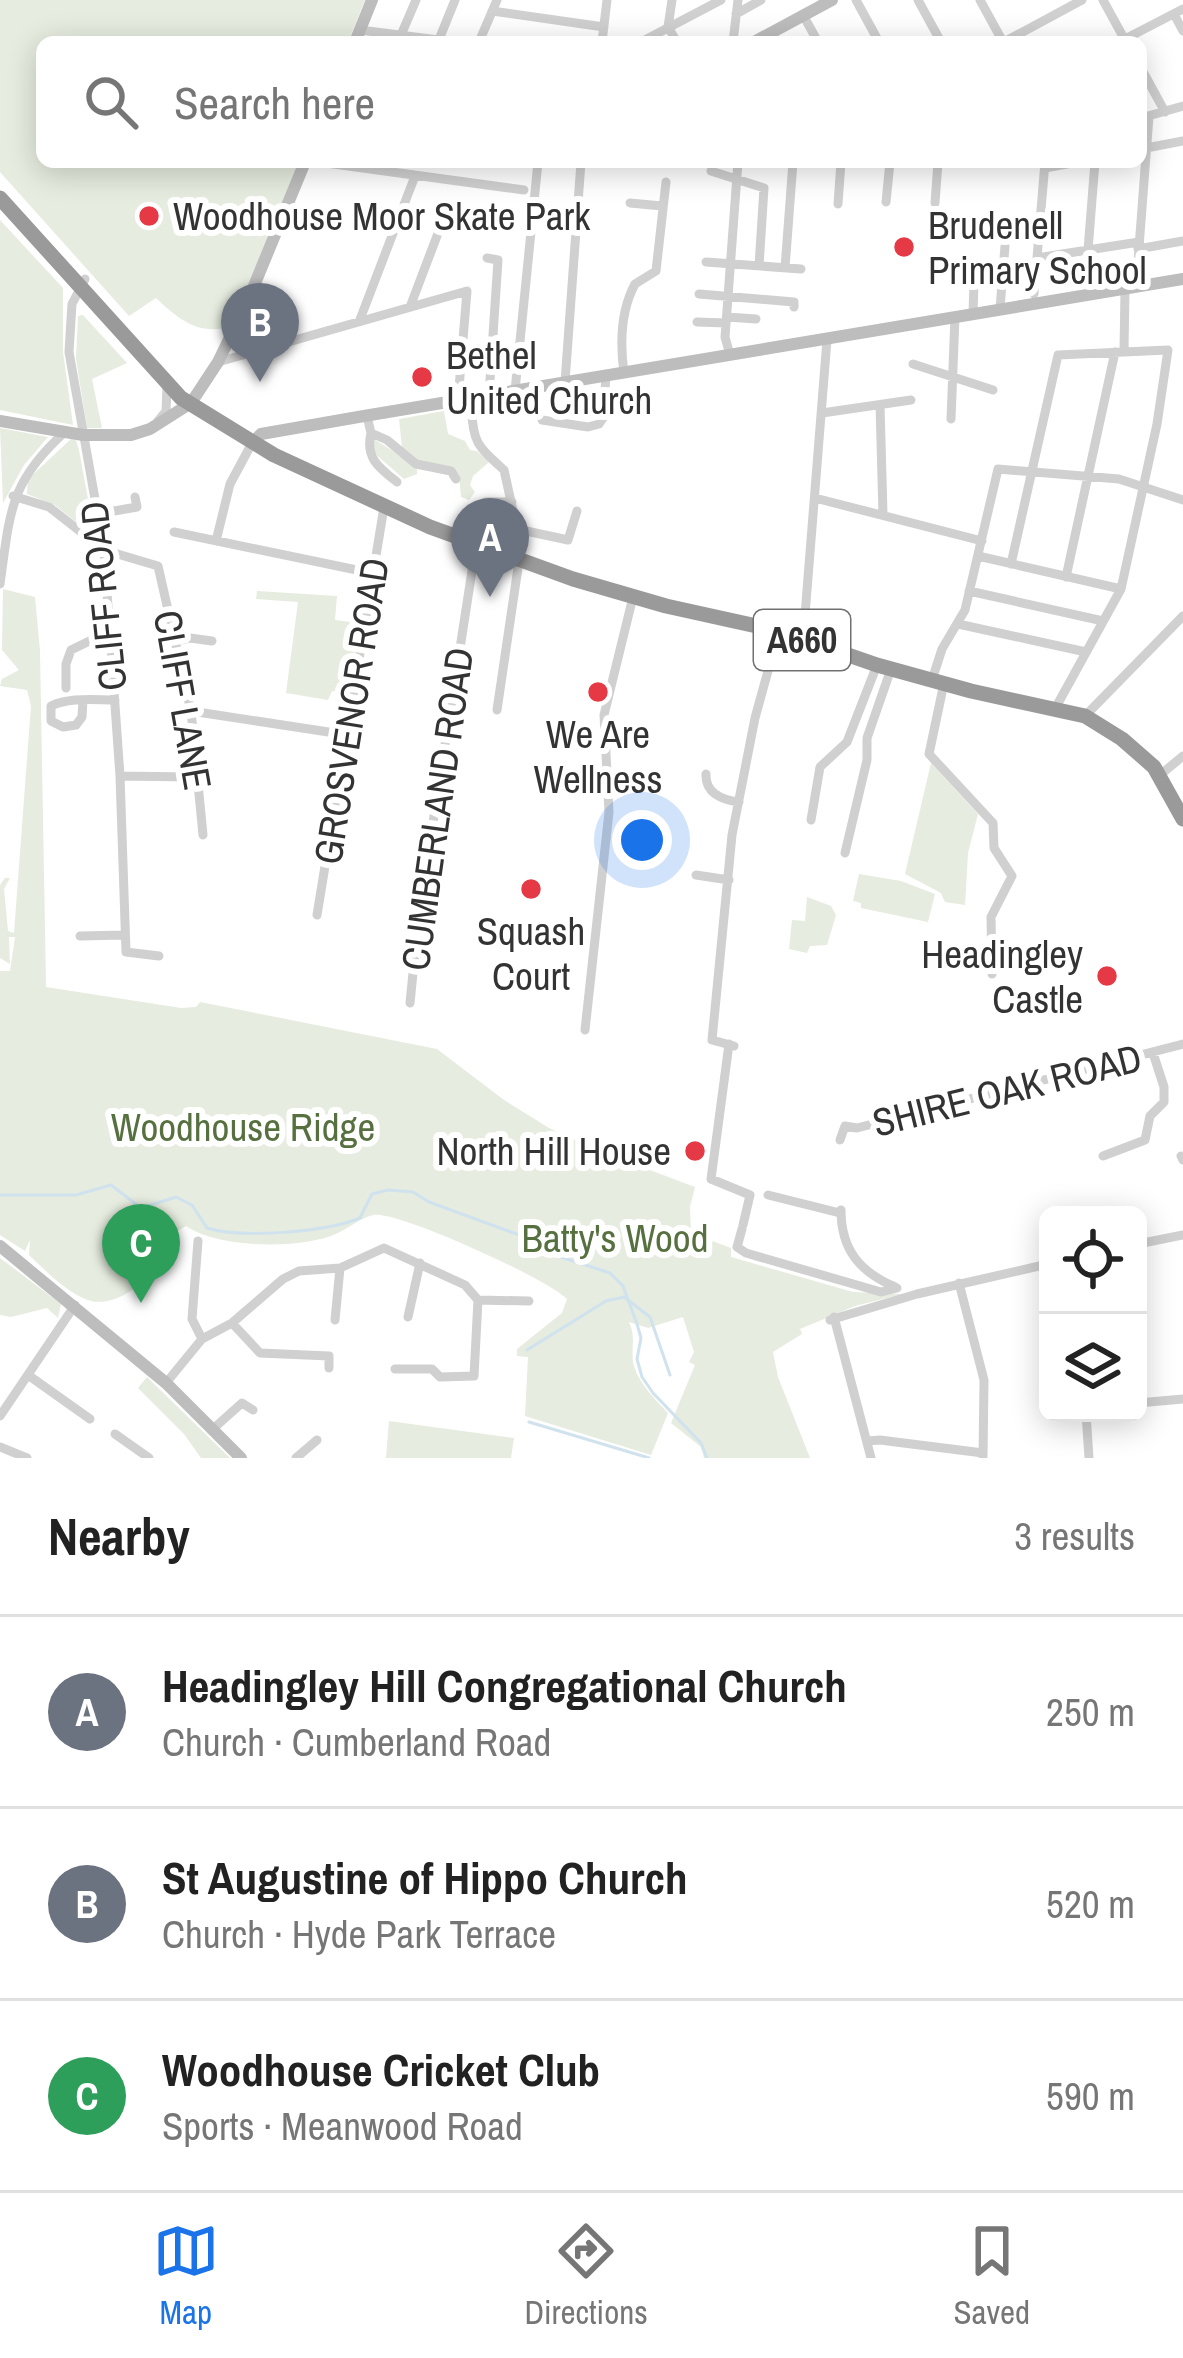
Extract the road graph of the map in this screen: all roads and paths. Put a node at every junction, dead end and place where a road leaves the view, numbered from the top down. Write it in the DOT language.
graph roads {
  1 [pos="372,0"];
  2 [pos="416,0"];
  3 [pos="455,0"];
  4 [pos="608,0"];
  5 [pos="672,0"];
  6 [pos="721,0"];
  7 [pos="737,0"];
  8 [pos="761,0"];
  9 [pos="832,0"];
  10 [pos="856,0"];
  11 [pos="918,0"];
  12 [pos="980,0"];
  13 [pos="1082,0"];
  14 [pos="1103,0"];
  15 [pos="494,6"];
  16 [pos="1178,11"];
  17 [pos="736,14"];
  18 [pos="803,16"];
  19 [pos="604,27"];
  20 [pos="668,27"];
  21 [pos="1183,31"];
  22 [pos="358,36"];
  23 [pos="400,36"];
  24 [pos="440,36"];
  25 [pos="482,36"];
  26 [pos="603,36"];
  27 [pos="651,36"];
  28 [pos="673,36"];
  29 [pos="734,36"];
  30 [pos="767,36"];
  31 [pos="815,36"];
  32 [pos="876,36"];
  33 [pos="938,36"];
  34 [pos="1001,36"];
  35 [pos="1015,36"];
  36 [pos="1123,36"];
  37 [pos="1135,36"];
  38 [pos="1147,79"];
  39 [pos="1183,106"];
  40 [pos="1165,112"];
  41 [pos="1147,116"];
  42 [pos="1183,141"];
  43 [pos="1147,147"];
  44 [pos="301,168"];
  45 [pos="360,168"];
  46 [pos="537,168"];
  47 [pos="581,168"];
  48 [pos="738,168"];
  49 [pos="793,168"];
  50 [pos="841,168"];
  51 [pos="889,168"];
  52 [pos="938,168"];
  53 [pos="1045,168"];
  54 [pos="1095,168"];
  55 [pos="1143,168"];
  56 [pos="711,171"];
  57 [pos="415,176"];
  58 [pos="737,179"];
  59 [pos="666,182"];
  60 [pos="0,184"];
  61 [pos="524,190"];
  62 [pos="0,199"];
  63 [pos="886,202"];
  64 [pos="935,202"];
  65 [pos="630,203"];
  66 [pos="838,204"];
  67 [pos="662,206"];
  68 [pos="440,228"];
  69 [pos="1183,241"];
  70 [pos="1138,245"];
  71 [pos="1005,246"];
  72 [pos="1088,250"];
  73 [pos="487,258"];
  74 [pos="1037,258"];
  75 [pos="706,262"];
  76 [pos="731,264"];
  77 [pos="759,266"];
  78 [pos="785,268"];
  79 [pos="801,269"];
  80 [pos="1183,279"];
  81 [pos="81,283"];
  82 [pos="974,283"];
  83 [pos="1130,288"];
  84 [pos="699,294"];
  85 [pos="1034,294"];
  86 [pos="728,297"];
  87 [pos="410,307"];
  88 [pos="794,307"];
  89 [pos="1000,309"];
  90 [pos="973,314"];
  91 [pos="955,316"];
  92 [pos="757,319"];
  93 [pos="726,320"];
  94 [pos="359,322"];
  95 [pos="697,322"];
  96 [pos="827,340"];
  97 [pos="1119,352"];
  98 [pos="730,355"];
  99 [pos="218,362"];
  100 [pos="913,364"];
  101 [pos="624,373"];
  102 [pos="606,376"];
  103 [pos="953,377"];
  104 [pos="166,382"];
  105 [pos="565,382"];
  106 [pos="993,390"];
  107 [pos="515,391"];
  108 [pos="489,395"];
  109 [pos="464,399"];
  110 [pos="911,400"];
  111 [pos="191,403"];
  112 [pos="880,405"];
  113 [pos="822,413"];
  114 [pos="367,416"];
  115 [pos="951,419"];
  116 [pos="542,420"];
  117 [pos="0,421"];
  118 [pos="150,429"];
  119 [pos="65,432"];
  120 [pos="371,433"];
  121 [pos="83,434"];
  122 [pos="249,450"];
  123 [pos="1034,470"];
  124 [pos="1090,475"];
  125 [pos="456,479"];
  126 [pos="397,482"];
  127 [pos="1145,486"];
  128 [pos="13,496"];
  129 [pos="135,496"];
  130 [pos="815,498"];
  131 [pos="1183,500"];
  132 [pos="512,502"];
  133 [pos="384,506"];
  134 [pos="578,511"];
  135 [pos="97,514"];
  136 [pos="883,514"];
  137 [pos="481,523"];
  138 [pos="174,532"];
  139 [pos="568,540"];
  140 [pos="215,541"];
  141 [pos="982,541"];
  142 [pos="476,545"];
  143 [pos="104,550"];
  144 [pos="568,553"];
  145 [pos="978,556"];
  146 [pos="519,561"];
  147 [pos="1011,564"];
  148 [pos="376,574"];
  149 [pos="1066,577"];
  150 [pos="0,584"];
  151 [pos="1121,590"];
  152 [pos="969,591"];
  153 [pos="633,597"];
  154 [pos="1183,616"];
  155 [pos="1103,621"];
  156 [pos="958,624"];
  157 [pos="110,631"];
  158 [pos="779,631"];
  159 [pos="803,640"];
  160 [pos="175,641"];
  161 [pos="212,641"];
  162 [pos="1086,652"];
  163 [pos="884,667"];
  164 [pos="938,682"];
  165 [pos="66,688"];
  166 [pos="83,700"];
  167 [pos="115,700"];
  168 [pos="1056,707"];
  169 [pos="497,710"];
  170 [pos="191,711"];
  171 [pos="1085,716"];
  172 [pos="348,735"];
  173 [pos="1183,756"];
  174 [pos="706,774"];
  175 [pos="1160,775"];
  176 [pos="120,776"];
  177 [pos="191,777"];
  178 [pos="739,802"];
  179 [pos="1183,819"];
  180 [pos="811,820"];
  181 [pos="202,836"];
  182 [pos="845,853"];
  183 [pos="696,875"];
  184 [pos="729,880"];
  185 [pos="317,915"];
  186 [pos="125,935"];
  187 [pos="80,936"];
  188 [pos="159,956"];
  189 [pos="992,974"];
  190 [pos="410,1003"];
  191 [pos="585,1030"];
  192 [pos="1183,1044"];
  193 [pos="1154,1053"];
  194 [pos="840,1140"];
  195 [pos="1103,1156"];
  196 [pos="768,1195"];
  197 [pos="1183,1235"];
  198 [pos="198,1240"];
  199 [pos="1147,1242"];
  200 [pos="0,1246"];
  201 [pos="420,1263"];
  202 [pos="1039,1266"];
  203 [pos="340,1268"];
  204 [pos="959,1283"];
  205 [pos="897,1288"];
  206 [pos="917,1294"];
  207 [pos="478,1300"];
  208 [pos="529,1301"];
  209 [pos="75,1305"];
  210 [pos="408,1317"];
  211 [pos="335,1320"];
  212 [pos="232,1323"];
  213 [pos="202,1339"];
  214 [pos="329,1368"];
  215 [pos="395,1369"];
  216 [pos="28,1375"];
  217 [pos="166,1383"];
  218 [pos="0,1387"];
  219 [pos="13,1395"];
  220 [pos="1183,1399"];
  221 [pos="1147,1402"];
  222 [pos="253,1410"];
  223 [pos="0,1416"];
  224 [pos="90,1419"];
  225 [pos="1087,1422"];
  226 [pos="214,1428"];
  227 [pos="145,1433"];
  228 [pos="115,1434"];
  229 [pos="317,1440"];
  230 [pos="867,1442"];
  231 [pos="0,1447"];
  232 [pos="135,1448"];
  233 [pos="983,1456"];
  234 [pos="27,1458"];
  235 [pos="149,1458"];
  236 [pos="241,1458"];
  237 [pos="296,1458"];
  238 [pos="871,1458"];
  239 [pos="1089,1458"];
  1 -- 22 [label="street"];
  2 -- 23 [label="street"];
  3 -- 24 [label="street"];
  4 -- 19 [label="street"];
  5 -- 20 [label="street"];
  6 -- 20 [label="street"];
  7 -- 17 [label="street"];
  8 -- 17 [label="street"];
  9 -- 18 [label="street"];
  10 -- 32 [label="street"];
  11 -- 33 [label="street"];
  12 -- 34 [label="street"];
  13 -- 35 [label="street"];
  14 -- 36 [label="street"];
  15 -- 19 [label="street"];
  15 -- 25 [label="street"];
  16 -- 21 [label="street"];
  16 -- 37 [label="street"];
  17 -- 29 [label="street"];
  18 -- 30 [label="street"];
  18 -- 31 [label="street"];
  19 -- 26 [label="street"];
  20 -- 27 [label="street"];
  20 -- 28 [label="street"];
  38 -- 40 [label="street"];
  39 -- 40 [label="street"];
  40 -- 41 [label="street"];
  42 -- 43 [label="street"];
  44 -- 99 [label="street"];
  45 -- 57 [label="street"];
  46 -- 107 [label="street"];
  47 -- 105 [label="street"];
  48 -- 58 [label="street"];
  49 -- 78 [label="street"];
  50 -- 66 [label="street"];
  51 -- 63 [label="street"];
  52 -- 64 [label="street"];
  53 -- 74 [label="street"];
  54 -- 72 [label="street"];
  55 -- 70 [label="street"];
  56 -- 58 [label="street"];
  57 -- 61 [label="street"];
  57 -- 94 [label="street"];
  58 -- 76 [label="street"];
  58 -- 77 [label="street"];
  59 -- 67 [label="street"];
  60 -- 81 [label="highway, A660"];
  62 -- 81 [label="highway, A660"];
  65 -- 67 [label="street"];
  67 -- 101 [label="street"];
  68 -- 87 [label="street"];
  69 -- 70 [label="street"];
  70 -- 72 [label="street"];
  70 -- 83 [label="street"];
  71 -- 89 [label="street"];
  72 -- 74 [label="street"];
  73 -- 108 [label="street"];
  74 -- 85 [label="street"];
  75 -- 76 [label="street"];
  76 -- 77 [label="street"];
  76 -- 86 [label="street"];
  77 -- 78 [label="street"];
  78 -- 79 [label="street"];
  80 -- 83 [label="street"];
  81 -- 104 [label="highway, A660"];
  81 -- 111 [label="highway, A660"];
  81 -- 121 [label="street, CLIFF ROAD"];
  82 -- 90 [label="street"];
  83 -- 89 [label="street"];
  83 -- 97 [label="street"];
  84 -- 86 [label="street"];
  86 -- 88 [label="street"];
  86 -- 93 [label="street"];
  87 -- 94 [label="street"];
  87 -- 109 [label="street"];
  89 -- 90 [label="street"];
  90 -- 91 [label="street"];
  91 -- 96 [label="street"];
  91 -- 103 [label="street"];
  92 -- 93 [label="street"];
  93 -- 95 [label="street"];
  93 -- 98 [label="street"];
  94 -- 99 [label="street"];
  96 -- 98 [label="street"];
  96 -- 113 [label="street"];
  97 -- 123 [label="street"];
  97 -- 124 [label="street"];
  97 -- 127 [label="street"];
  98 -- 101 [label="street"];
  99 -- 111 [label="street"];
  100 -- 103 [label="street"];
  101 -- 102 [label="street"];
  102 -- 105 [label="street"];
  102 -- 116 [label="street"];
  103 -- 106 [label="street"];
  103 -- 115 [label="street"];
  104 -- 111 [label="highway, A660"];
  104 -- 118 [label="street"];
  105 -- 107 [label="street"];
  107 -- 108 [label="street"];
  108 -- 109 [label="street"];
  109 -- 114 [label="street"];
  109 -- 132 [label="street"];
  110 -- 112 [label="street"];
  111 -- 118 [label="street"];
  111 -- 122 [label="highway, A660"];
  112 -- 113 [label="street"];
  112 -- 136 [label="street"];
  113 -- 130 [label="street"];
  114 -- 120 [label="street"];
  114 -- 122 [label="street"];
  117 -- 119 [label="street"];
  118 -- 121 [label="street"];
  119 -- 121 [label="street"];
  119 -- 128 [label="street"];
  120 -- 125 [label="street"];
  120 -- 126 [label="street"];
  121 -- 135 [label="street, CLIFF ROAD"];
  122 -- 133 [label="highway, A660"];
  122 -- 140 [label="street"];
  123 -- 124 [label="street"];
  123 -- 141 [label="street"];
  123 -- 147 [label="street"];
  124 -- 127 [label="street"];
  124 -- 149 [label="street"];
  127 -- 131 [label="street"];
  127 -- 151 [label="street"];
  128 -- 143 [label="street"];
  128 -- 150 [label="street"];
  129 -- 135 [label="street"];
  130 -- 136 [label="street"];
  130 -- 159 [label="street"];
  132 -- 137 [label="street"];
  132 -- 139 [label="street"];
  133 -- 142 [label="highway, A660"];
  133 -- 148 [label="street, GROSVENOR ROAD"];
  134 -- 139 [label="street"];
  135 -- 143 [label="street, CLIFF ROAD"];
  136 -- 141 [label="street"];
  138 -- 140 [label="street"];
  139 -- 144 [label="street"];
  140 -- 148 [label="street"];
  141 -- 145 [label="street"];
  142 -- 146 [label="highway, A660"];
  142 -- 190 [label="street, CUMBERLAND ROAD"];
  143 -- 157 [label="street, CLIFF ROAD"];
  143 -- 160 [label="street, CLIFF LANE"];
  145 -- 147 [label="street"];
  145 -- 152 [label="street"];
  146 -- 153 [label="highway, A660"];
  146 -- 169 [label="street"];
  147 -- 149 [label="street"];
  148 -- 172 [label="street, GROSVENOR ROAD"];
  149 -- 151 [label="street"];
  151 -- 155 [label="street"];
  152 -- 155 [label="street"];
  152 -- 156 [label="street"];
  153 -- 158 [label="highway, A660"];
  153 -- 191 [label="street"];
  154 -- 171 [label="street"];
  155 -- 162 [label="street"];
  156 -- 162 [label="street"];
  156 -- 164 [label="street"];
  157 -- 165 [label="street"];
  157 -- 167 [label="street, CLIFF ROAD"];
  158 -- 159 [label="highway, A660"];
  158 -- 178 [label="street"];
  159 -- 163 [label="highway, A660"];
  160 -- 161 [label="street"];
  160 -- 170 [label="street, CLIFF LANE"];
  162 -- 168 [label="street"];
  163 -- 164 [label="highway, A660"];
  163 -- 180 [label="street"];
  163 -- 182 [label="street"];
  164 -- 168 [label="highway, A660"];
  164 -- 189 [label="street"];
  166 -- 167 [label="street"];
  167 -- 176 [label="street, CLIFF ROAD"];
  168 -- 171 [label="highway, A660"];
  170 -- 172 [label="street"];
  170 -- 181 [label="street, CLIFF LANE"];
  171 -- 175 [label="highway, A660"];
  172 -- 185 [label="street, GROSVENOR ROAD"];
  173 -- 175 [label="street"];
  174 -- 178 [label="street"];
  175 -- 179 [label="highway, A660"];
  176 -- 177 [label="street"];
  176 -- 186 [label="street, CLIFF ROAD"];
  178 -- 184 [label="street"];
  183 -- 184 [label="street"];
  184 -- 205 [label="street"];
  186 -- 187 [label="street"];
  186 -- 188 [label="street"];
  192 -- 193 [label="street, SHIRE OAK ROAD"];
  193 -- 194 [label="street, SHIRE OAK ROAD"];
  193 -- 195 [label="street"];
  196 -- 205 [label="street"];
  197 -- 199 [label="street"];
  198 -- 213 [label="street"];
  200 -- 209 [label="street"];
  201 -- 203 [label="street"];
  201 -- 207 [label="street"];
  201 -- 210 [label="street"];
  202 -- 204 [label="street"];
  203 -- 211 [label="street"];
  203 -- 212 [label="street"];
  204 -- 206 [label="street"];
  204 -- 233 [label="street"];
  205 -- 206 [label="street"];
  206 -- 230 [label="street"];
  207 -- 208 [label="street"];
  207 -- 215 [label="street"];
  209 -- 216 [label="street"];
  209 -- 217 [label="street"];
  212 -- 213 [label="street"];
  212 -- 214 [label="street"];
  213 -- 217 [label="street"];
  216 -- 219 [label="street"];
  216 -- 224 [label="street"];
  217 -- 226 [label="street"];
  218 -- 219 [label="street"];
  219 -- 223 [label="street"];
  220 -- 221 [label="street"];
  222 -- 226 [label="street"];
  225 -- 239 [label="street"];
  226 -- 236 [label="street"];
  227 -- 232 [label="street"];
  228 -- 232 [label="street"];
  229 -- 237 [label="street"];
  230 -- 233 [label="street"];
  230 -- 238 [label="street"];
  231 -- 234 [label="street"];
  232 -- 235 [label="street"];
}
